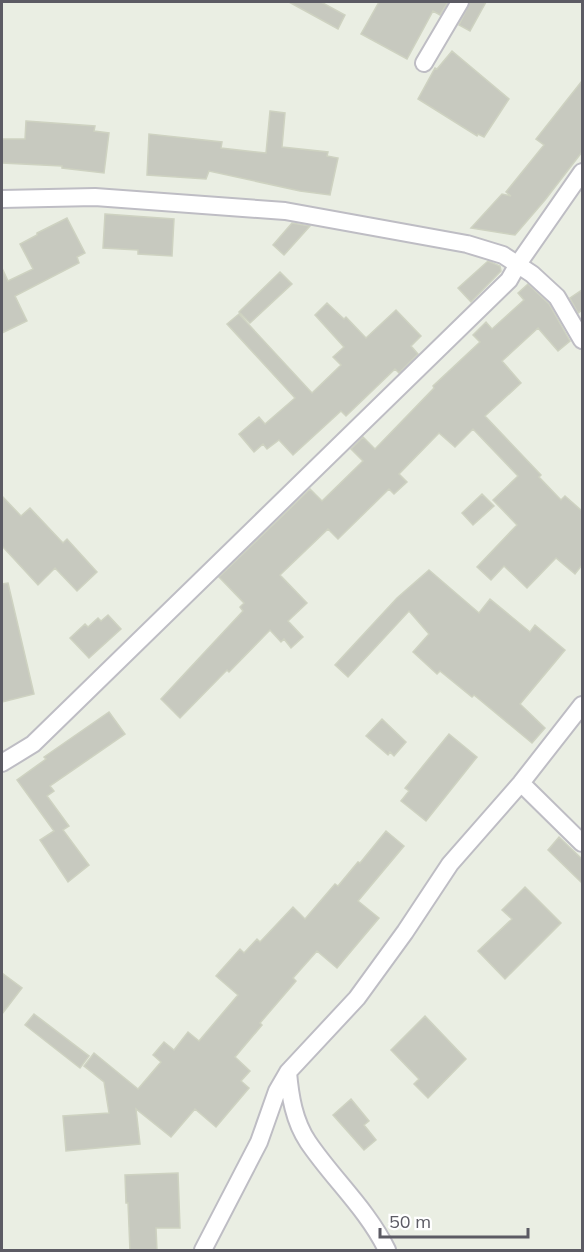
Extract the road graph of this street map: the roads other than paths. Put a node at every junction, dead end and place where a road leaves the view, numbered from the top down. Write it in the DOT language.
graph roads {
  1 [pos="460,2"];
  2 [pos="424,63"];
  3 [pos="582,172"];
  4 [pos="2,200"];
  5 [pos="518,264"];
  6 [pos="582,340"];
  7 [pos="582,705"];
  8 [pos="2,763"];
  9 [pos="521,783"];
  10 [pos="582,843"];
  11 [pos="288,1072"];
  12 [pos="203,1251"];
  13 [pos="387,1251"];
  1 -- 2 [label="street"];
  3 -- 5 [label="street"];
  4 -- 5 [label="street"];
  5 -- 6 [label="street"];
  5 -- 8 [label="street"];
  7 -- 9 [label="street"];
  9 -- 10 [label="street"];
  9 -- 11 [label="street"];
  11 -- 12 [label="street"];
  11 -- 13 [label="street"];
}
